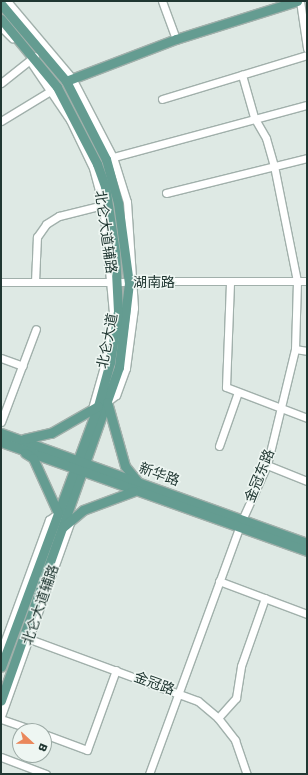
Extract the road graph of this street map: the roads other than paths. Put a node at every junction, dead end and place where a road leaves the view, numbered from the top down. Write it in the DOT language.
graph roads {
  1 [pos="7,1"];
  2 [pos="162,1"];
  3 [pos="299,1"];
  4 [pos="1,4"];
  5 [pos="1,19"];
  6 [pos="1,27"];
  7 [pos="176,39"];
  8 [pos="307,48"];
  9 [pos="307,56"];
  10 [pos="32,58"];
  11 [pos="242,75"];
  12 [pos="69,80"];
  13 [pos="1,82"];
  14 [pos="55,88"];
  15 [pos="162,99"];
  16 [pos="307,104"];
  17 [pos="254,117"];
  18 [pos="1,121"];
  19 [pos="110,158"];
  20 [pos="307,158"];
  21 [pos="274,166"];
  22 [pos="166,193"];
  23 [pos="105,204"];
  24 [pos="1,281"];
  25 [pos="297,281"];
  26 [pos="307,281"];
  27 [pos="35,282"];
  28 [pos="115,283"];
  29 [pos="132,283"];
  30 [pos="230,283"];
  31 [pos="36,329"];
  32 [pos="295,349"];
  33 [pos="307,351"];
  34 [pos="1,358"];
  35 [pos="23,366"];
  36 [pos="238,392"];
  37 [pos="98,406"];
  38 [pos="282,409"];
  39 [pos="307,418"];
  40 [pos="1,422"];
  41 [pos="1,433"];
  42 [pos="1,442"];
  43 [pos="17,443"];
  44 [pos="219,446"];
  45 [pos="267,465"];
  46 [pos="80,466"];
  47 [pos="307,481"];
  48 [pos="139,487"];
  49 [pos="75,493"];
  50 [pos="58,513"];
  51 [pos="71,520"];
  52 [pos="240,523"];
  53 [pos="62,528"];
  54 [pos="307,543"];
  55 [pos="307,551"];
  56 [pos="219,581"];
  57 [pos="265,598"];
  58 [pos="307,614"];
  59 [pos="1,627"];
  60 [pos="11,631"];
  61 [pos="27,638"];
  62 [pos="1,652"];
  63 [pos="1,667"];
  64 [pos="116,670"];
  65 [pos="178,693"];
  66 [pos="1,701"];
  67 [pos="1,717"];
  68 [pos="218,718"];
  69 [pos="16,723"];
  70 [pos="52,737"];
  71 [pos="1,757"];
  72 [pos="43,773"];
  73 [pos="149,774"];
  74 [pos="247,774"];
  1 -- 12 [label="street"];
  2 -- 7 [label="street"];
  3 -- 7 [label="main road"];
  3 -- 8 [label="street"];
  4 -- 12 [label="main road, 北仑大道"];
  5 -- 10 [label="main road, 北仑大道"];
  6 -- 10 [label="street"];
  7 -- 12 [label="main road"];
  9 -- 11 [label="street"];
  10 -- 13 [label="street"];
  10 -- 14 [label="main road, 北仑大道"];
  11 -- 15 [label="street"];
  11 -- 17 [label="street, 金冠东路"];
  12 -- 14 [label="street"];
  12 -- 19 [label="main road, 北仑大道"];
  14 -- 18 [label="street"];
  14 -- 23 [label="main road, 北仑大道"];
  16 -- 17 [label="street"];
  17 -- 19 [label="street"];
  17 -- 21 [label="street, 金冠东路"];
  19 -- 29 [label="main road, 北仑大道"];
  20 -- 21 [label="street"];
  21 -- 22 [label="street"];
  21 -- 25 [label="street, 金冠东路"];
  23 -- 27 [label="street"];
  23 -- 28 [label="main road, 北仑大道"];
  24 -- 27 [label="street, 湖南路"];
  25 -- 26 [label="street, 湖南路"];
  25 -- 30 [label="street, 湖南路"];
  25 -- 32 [label="street, 金冠东路"];
  27 -- 28 [label="street, 湖南路"];
  28 -- 29 [label="street, 湖南路"];
  28 -- 37 [label="main road, 北仑大道"];
  29 -- 30 [label="street, 湖南路"];
  29 -- 37 [label="main road, 北仑大道"];
  30 -- 36 [label="street"];
  31 -- 35 [label="street"];
  32 -- 33 [label="street"];
  32 -- 38 [label="street, 金冠东路"];
  34 -- 35 [label="street"];
  35 -- 40 [label="street"];
  36 -- 38 [label="street"];
  36 -- 44 [label="street"];
  37 -- 43 [label="main road"];
  37 -- 46 [label="main road, 北仑大道"];
  37 -- 46 [label="main road, 北仑大道"];
  37 -- 48 [label="main road"];
  38 -- 39 [label="street"];
  38 -- 45 [label="street, 金冠东路"];
  41 -- 43 [label="main road, 新华路"];
  42 -- 43 [label="main road, 新华路"];
  43 -- 46 [label="main road, 新华路"];
  43 -- 50 [label="main road"];
  45 -- 47 [label="street"];
  45 -- 52 [label="street, 金冠东路"];
  46 -- 48 [label="main road, 新华路"];
  46 -- 49 [label="main road, 北仑大道"];
  46 -- 50 [label="main road, 北仑大道"];
  48 -- 51 [label="main road"];
  48 -- 52 [label="main road, 新华路"];
  49 -- 51 [label="street, 北仑大道辅路"];
  49 -- 53 [label="main road, 北仑大道"];
  50 -- 60 [label="main road, 北仑大道"];
  51 -- 53 [label="main road"];
  51 -- 61 [label="street, 北仑大道辅路"];
  52 -- 54 [label="main road, 新华路"];
  52 -- 55 [label="main road, 新华路"];
  52 -- 56 [label="street, 金冠东路"];
  53 -- 61 [label="main road, 北仑大道"];
  56 -- 57 [label="street"];
  56 -- 65 [label="street, 金冠东路"];
  57 -- 58 [label="street"];
  57 -- 68 [label="street"];
  59 -- 60 [label="street"];
  60 -- 62 [label="street, 北仑大道辅路"];
  60 -- 63 [label="main road, 北仑大道"];
  61 -- 64 [label="street, 金冠路"];
  61 -- 66 [label="main road, 北仑大道"];
  61 -- 67 [label="street, 北仑大道辅路"];
  64 -- 65 [label="street, 金冠路"];
  64 -- 70 [label="street"];
  65 -- 68 [label="street, 金冠路"];
  65 -- 73 [label="street, 金冠东路"];
  67 -- 69 [label="street"];
  68 -- 74 [label="street, 金冠路"];
  71 -- 72 [label="street"];
}
